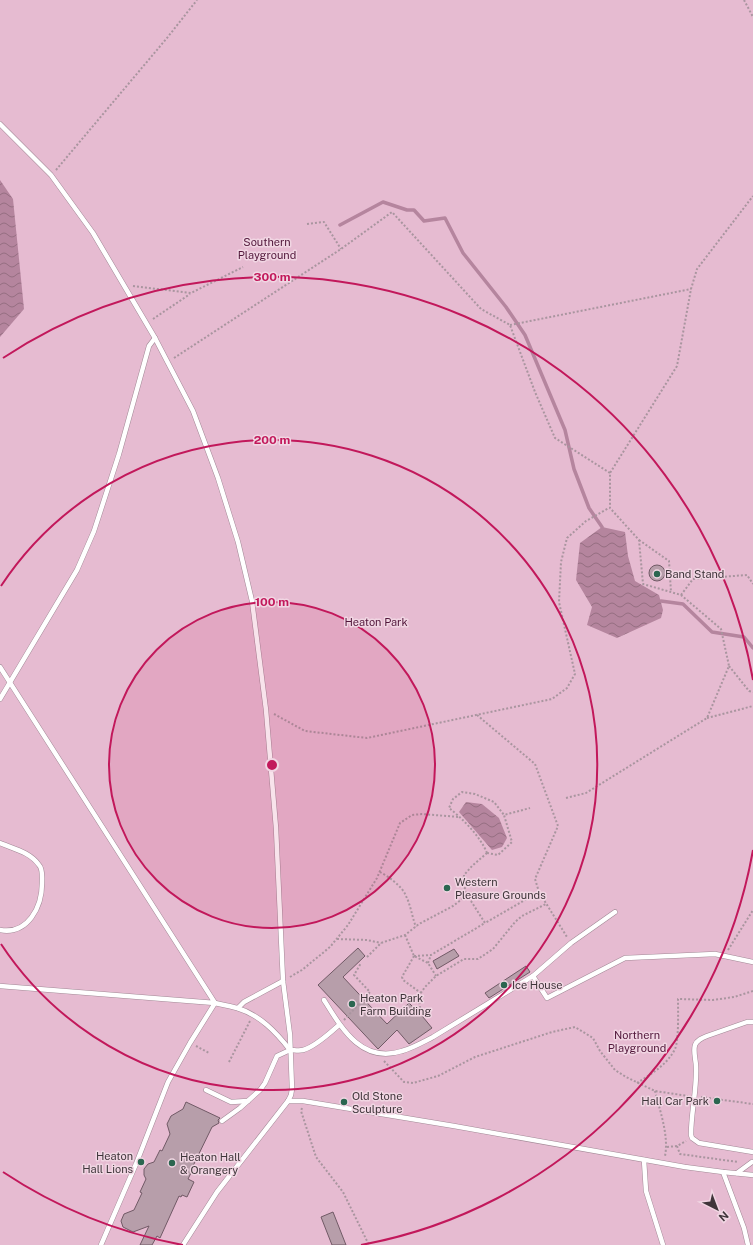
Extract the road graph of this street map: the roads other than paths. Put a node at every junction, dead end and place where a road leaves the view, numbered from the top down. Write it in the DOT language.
graph roads {
  1 [pos="0,124"];
  2 [pos="156,338"];
  3 [pos="0,667"];
  4 [pos="10,682"];
  5 [pos="0,699"];
  6 [pos="0,843"];
  7 [pos="615,912"];
  8 [pos="0,930"];
  9 [pos="753,962"];
  10 [pos="533,976"];
  11 [pos="283,981"];
  12 [pos="0,986"];
  13 [pos="324,1000"];
  14 [pos="216,1003"];
  15 [pos="238,1008"];
  16 [pos="753,1022"];
  17 [pos="339,1025"];
  18 [pos="290,1050"];
  19 [pos="206,1090"];
  20 [pos="249,1101"];
  21 [pos="288,1101"];
  22 [pos="222,1121"];
  23 [pos="752,1152"];
  24 [pos="644,1160"];
  25 [pos="753,1163"];
  26 [pos="723,1172"];
  27 [pos="737,1173"];
  28 [pos="753,1175"];
  29 [pos="101,1245"];
  30 [pos="183,1245"];
  31 [pos="663,1245"];
  32 [pos="748,1245"];
  1 -- 2 [label="lane"];
  2 -- 4 [label="lane"];
  2 -- 11 [label="lane"];
  3 -- 4 [label="lane"];
  4 -- 5 [label="lane"];
  4 -- 14 [label="lane"];
  6 -- 8 [label="lane"];
  7 -- 10 [label="lane"];
  9 -- 10 [label="lane"];
  10 -- 17 [label="lane"];
  11 -- 15 [label="lane"];
  11 -- 18 [label="lane"];
  12 -- 14 [label="lane"];
  13 -- 17 [label="lane"];
  14 -- 15 [label="lane"];
  14 -- 29 [label="lane"];
  15 -- 18 [label="lane"];
  16 -- 23 [label="lane"];
  17 -- 18 [label="lane"];
  18 -- 20 [label="lane"];
  18 -- 21 [label="lane"];
  19 -- 20 [label="lane"];
  20 -- 22 [label="lane"];
  21 -- 24 [label="lane"];
  21 -- 30 [label="lane"];
  23 -- 25 [label="lane"];
  24 -- 26 [label="lane"];
  24 -- 31 [label="lane"];
  25 -- 27 [label="lane"];
  26 -- 27 [label="lane"];
  26 -- 32 [label="lane"];
  27 -- 28 [label="lane"];
}
